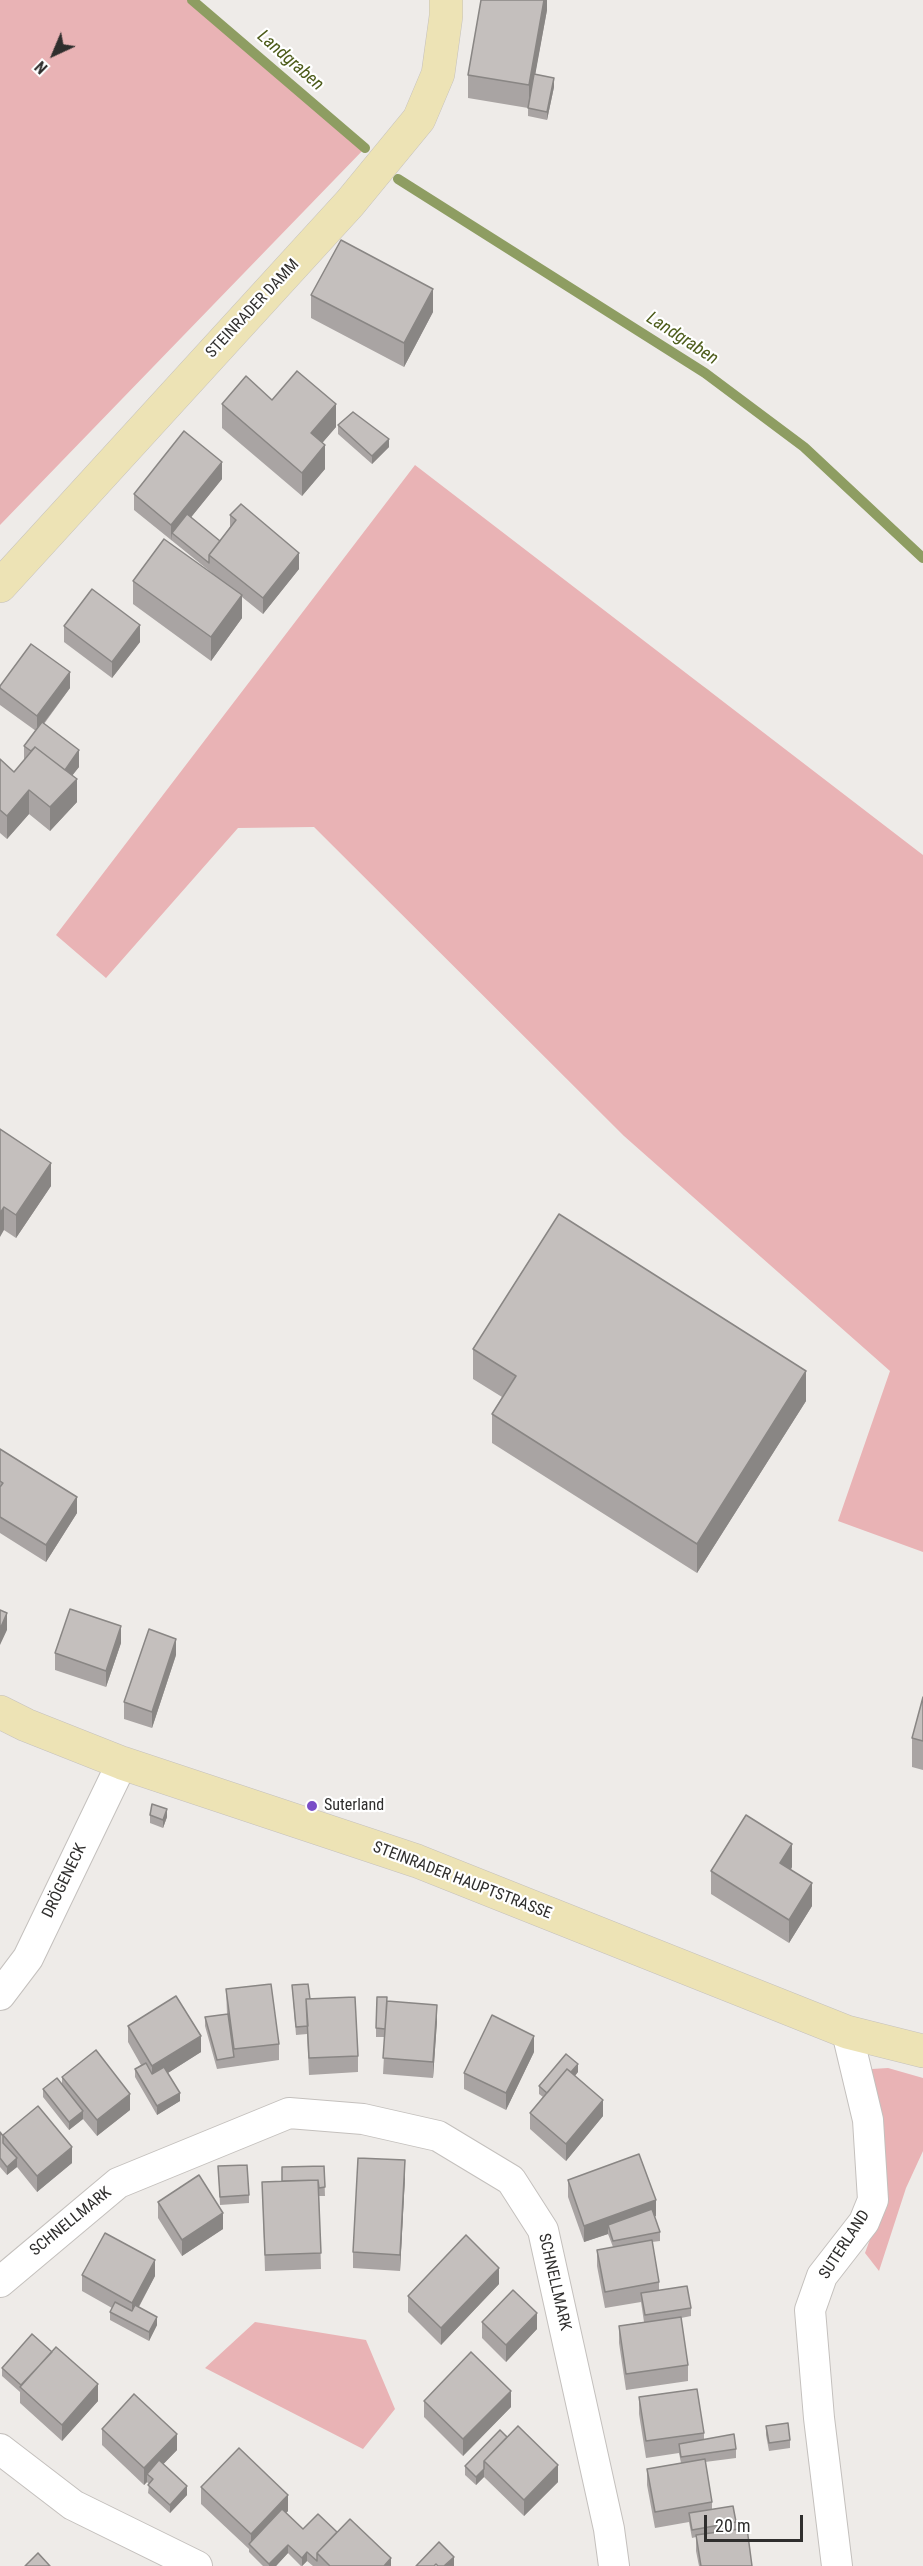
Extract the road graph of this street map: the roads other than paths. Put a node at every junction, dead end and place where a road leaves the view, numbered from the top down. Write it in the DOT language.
graph roads {
  1 [pos="446,0"];
  2 [pos="0,586"];
  3 [pos="0,1712"];
  4 [pos="122,1763"];
  5 [pos="0,1995"];
  6 [pos="846,2032"];
  7 [pos="923,2051"];
  8 [pos="0,2282"];
  9 [pos="0,2449"];
  10 [pos="197,2566"];
  11 [pos="614,2566"];
  12 [pos="837,2566"];
  1 -- 2 [label="main road, STEINRADER DAMM"];
  3 -- 4 [label="main road, STEINRADER HAUPTSTRASSE"];
  4 -- 5 [label="street, DRÖGENECK"];
  4 -- 6 [label="main road, STEINRADER HAUPTSTRASSE"];
  6 -- 7 [label="main road, STEINRADER HAUPTSTRASSE"];
  6 -- 12 [label="street, SUTERLAND"];
  8 -- 11 [label="street, SCHNELLMARK"];
  9 -- 10 [label="street"];
}
